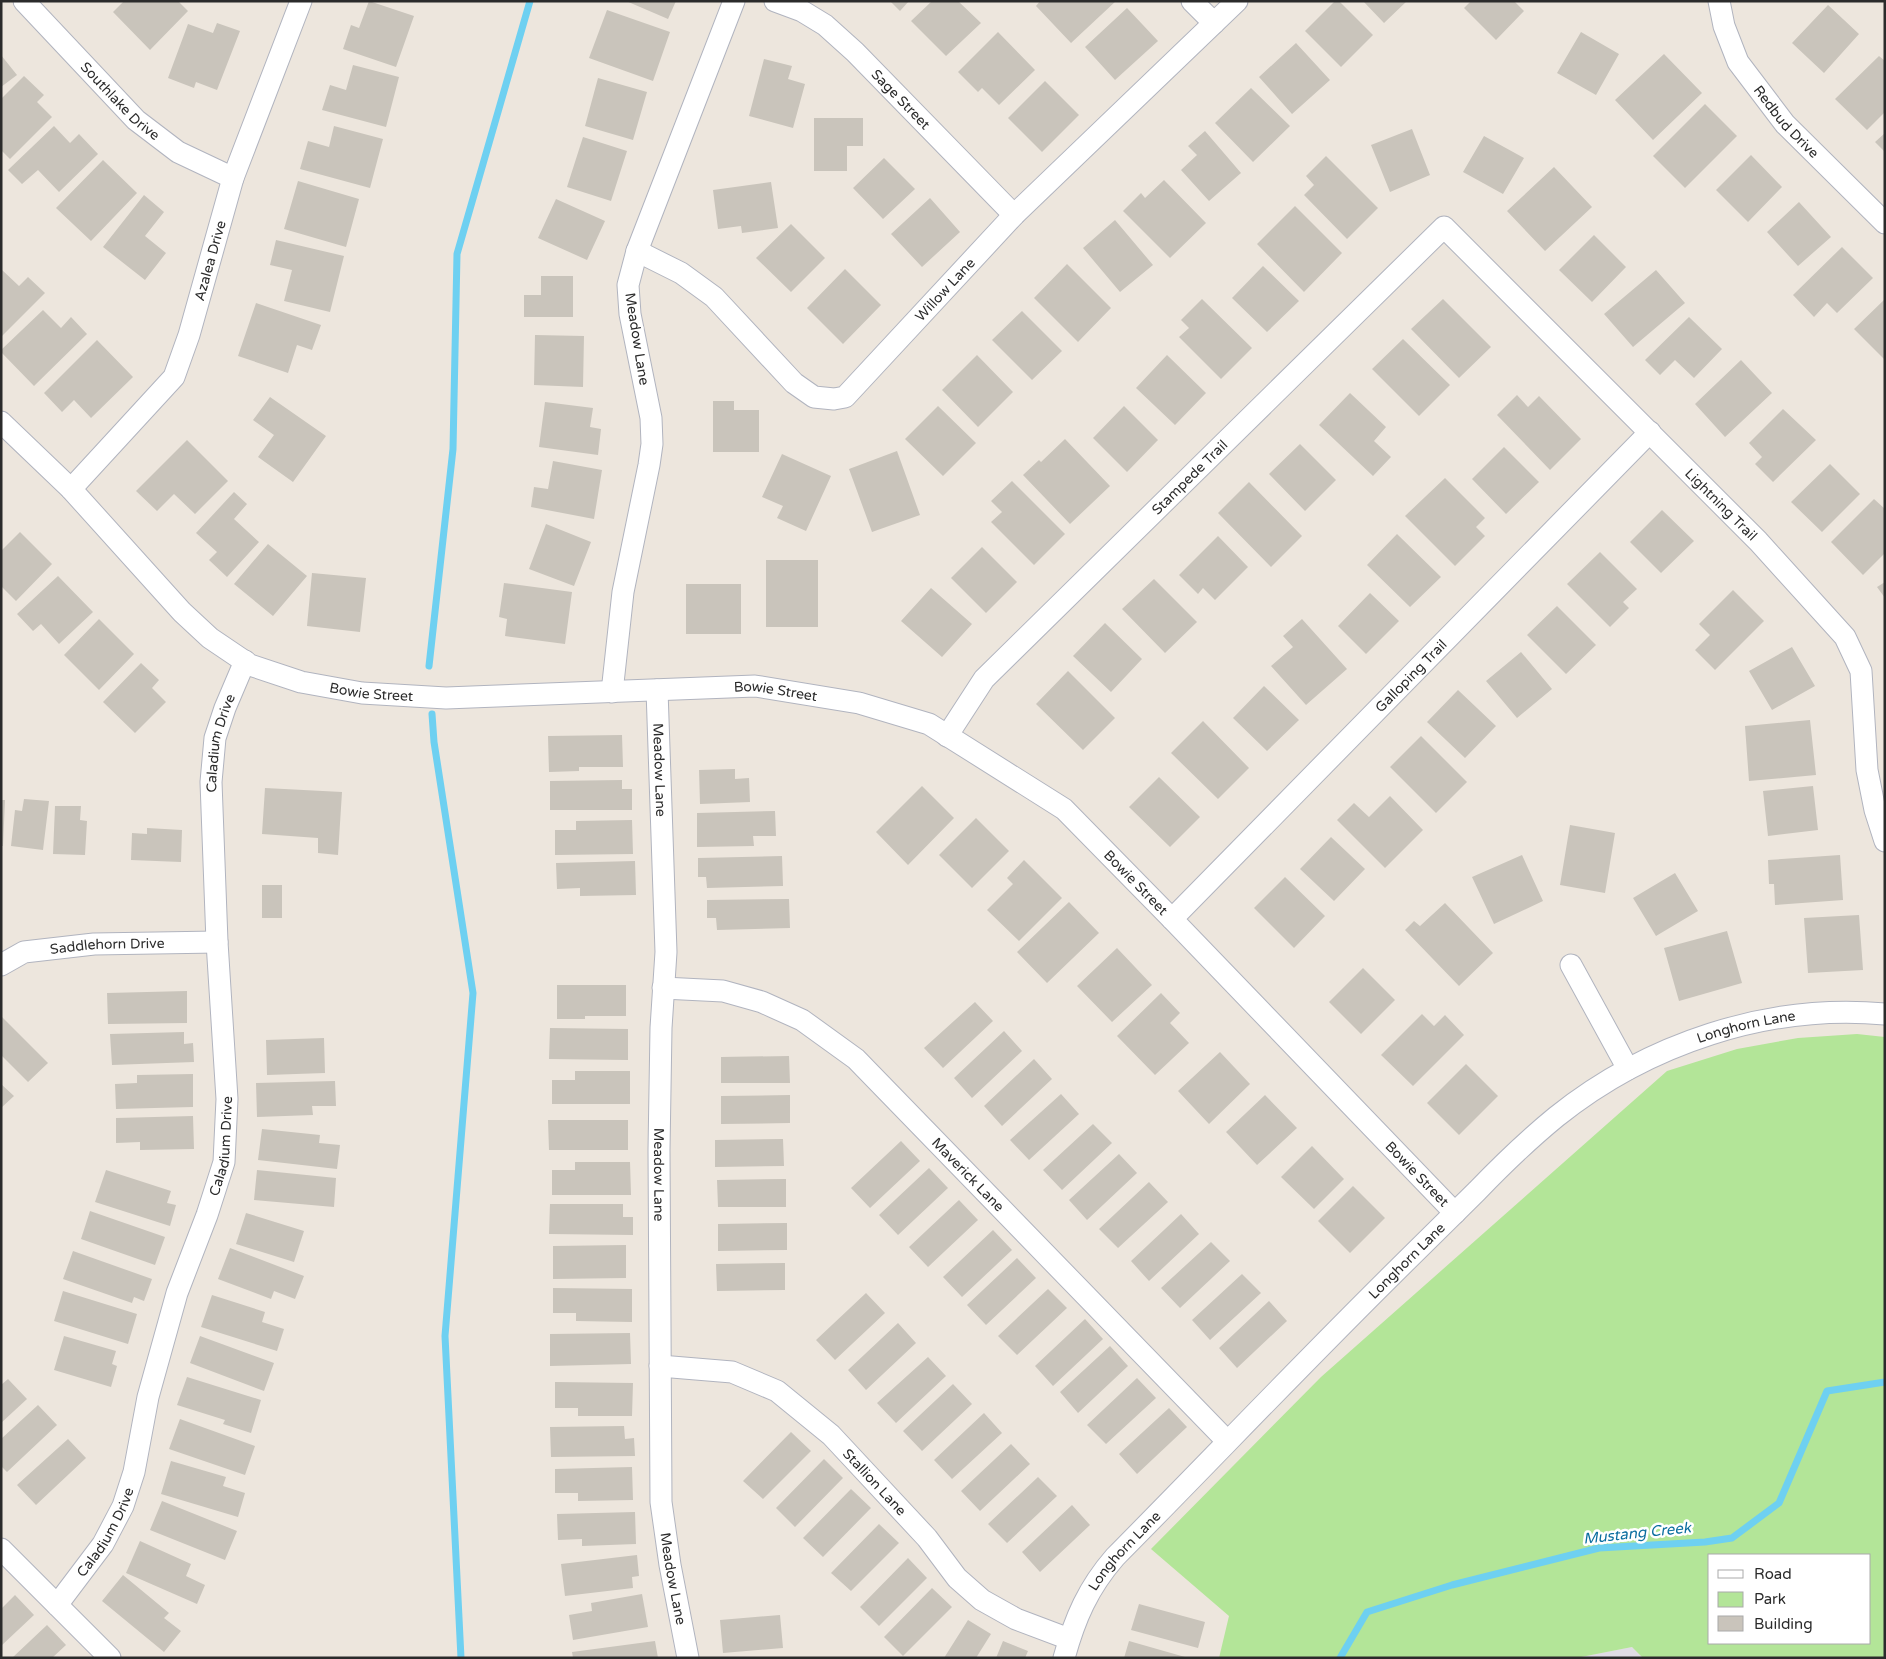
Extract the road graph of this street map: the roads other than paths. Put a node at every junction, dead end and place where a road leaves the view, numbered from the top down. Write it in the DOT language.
graph roads {
  1 [pos="24,1"];
  2 [pos="301,1"];
  3 [pos="734,1"];
  4 [pos="775,1"];
  5 [pos="1192,1"];
  6 [pos="1236,1"];
  7 [pos="1720,1"];
  8 [pos="1214,23"];
  9 [pos="233,178"];
  10 [pos="1014,215"];
  11 [pos="1885,223"];
  12 [pos="1444,227"];
  13 [pos="637,251"];
  14 [pos="1,422"];
  15 [pos="1650,432"];
  16 [pos="71,489"];
  17 [pos="245,661"];
  18 [pos="657,690"];
  19 [pos="612,692"];
  20 [pos="947,736"];
  21 [pos="1885,841"];
  22 [pos="1172,919"];
  23 [pos="217,942"];
  24 [pos="1,965"];
  25 [pos="1571,965"];
  26 [pos="663,988"];
  27 [pos="1885,1014"];
  28 [pos="1628,1069"];
  29 [pos="1455,1213"];
  30 [pos="660,1366"];
  31 [pos="1227,1441"];
  32 [pos="1,1549"];
  33 [pos="57,1604"];
  34 [pos="1067,1648"];
  35 [pos="110,1658"];
  36 [pos="688,1658"];
  1 -- 9 [label="street, Southlake Drive"];
  2 -- 9 [label="street, Azalea Drive"];
  3 -- 13 [label="street, Meadow Lane"];
  4 -- 10 [label="street, Sage Street"];
  5 -- 8 [label="street"];
  6 -- 8 [label="street, Willow Lane"];
  7 -- 11 [label="street, Redbud Drive"];
  8 -- 10 [label="street, Willow Lane"];
  9 -- 16 [label="street, Azalea Drive"];
  10 -- 13 [label="street, Willow Lane"];
  12 -- 15 [label="street, Lightning Trail"];
  12 -- 20 [label="street, Stampede Trail"];
  13 -- 19 [label="street, Meadow Lane"];
  14 -- 16 [label="street, Bowie Street"];
  15 -- 21 [label="street, Lightning Trail"];
  15 -- 22 [label="street, Galloping Trail"];
  16 -- 17 [label="street, Bowie Street"];
  17 -- 19 [label="street, Bowie Street"];
  17 -- 23 [label="street, Caladium Drive"];
  18 -- 19 [label="street, Bowie Street"];
  18 -- 20 [label="street, Bowie Street"];
  18 -- 26 [label="street, Meadow Lane"];
  20 -- 22 [label="street, Bowie Street"];
  22 -- 29 [label="street, Bowie Street"];
  23 -- 24 [label="street, Saddlehorn Drive"];
  23 -- 33 [label="street, Caladium Drive"];
  25 -- 28 [label="street"];
  26 -- 30 [label="street, Meadow Lane"];
  26 -- 31 [label="street, Maverick Lane"];
  27 -- 28 [label="street, Longhorn Lane"];
  28 -- 29 [label="street, Longhorn Lane"];
  29 -- 31 [label="street, Longhorn Lane"];
  30 -- 34 [label="street, Stallion Lane"];
  30 -- 36 [label="street, Meadow Lane"];
  31 -- 34 [label="street, Longhorn Lane"];
  32 -- 33 [label="street"];
  33 -- 35 [label="street"];
}
